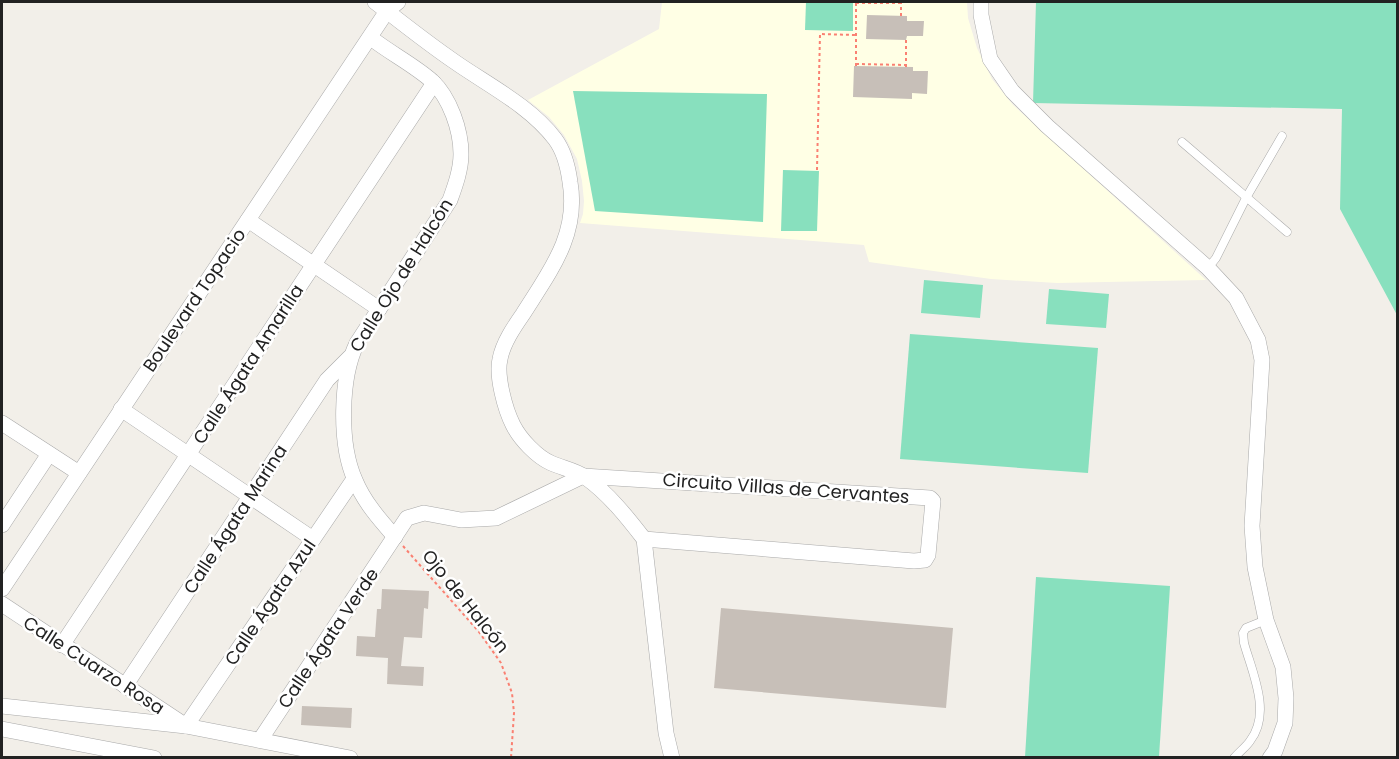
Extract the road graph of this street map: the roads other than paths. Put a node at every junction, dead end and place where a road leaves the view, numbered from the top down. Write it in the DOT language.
graph roads {
  1 [pos="375,2"];
  2 [pos="981,2"];
  3 [pos="393,6"];
  4 [pos="371,38"];
  5 [pos="434,83"];
  6 [pos="1282,136"];
  7 [pos="1182,142"];
  8 [pos="1246,198"];
  9 [pos="248,220"];
  10 [pos="1287,232"];
  11 [pos="314,265"];
  12 [pos="1208,268"];
  13 [pos="379,309"];
  14 [pos="350,357"];
  15 [pos="121,409"];
  16 [pos="2,423"];
  17 [pos="50,454"];
  18 [pos="188,454"];
  19 [pos="79,473"];
  20 [pos="583,476"];
  21 [pos="354,479"];
  22 [pos="250,497"];
  23 [pos="4,518"];
  24 [pos="395,537"];
  25 [pos="313,539"];
  26 [pos="644,539"];
  27 [pos="2,589"];
  28 [pos="2,604"];
  29 [pos="1266,620"];
  30 [pos="62,645"];
  31 [pos="125,686"];
  32 [pos="2,706"];
  33 [pos="186,726"];
  34 [pos="2,729"];
  35 [pos="260,740"];
  36 [pos="154,758"];
  37 [pos="350,758"];
  38 [pos="672,758"];
  39 [pos="1234,758"];
  40 [pos="1270,758"];
  1 -- 3 [label="street"];
  2 -- 12 [label="street"];
  3 -- 4 [label="street, Boulevard Topacio"];
  3 -- 20 [label="street"];
  4 -- 5 [label="street, Calle Ojo de Halcón"];
  4 -- 9 [label="street, Boulevard Topacio"];
  5 -- 11 [label="street, Calle Ágata Amarilla"];
  5 -- 13 [label="street, Calle Ojo de Halcón"];
  6 -- 8 [label="lane"];
  7 -- 8 [label="lane"];
  8 -- 10 [label="lane"];
  8 -- 12 [label="lane"];
  9 -- 11 [label="street"];
  9 -- 15 [label="street, Boulevard Topacio"];
  11 -- 13 [label="street"];
  11 -- 18 [label="street, Calle Ágata Amarilla"];
  12 -- 29 [label="street"];
  13 -- 14 [label="street, Calle Ojo de Halcón"];
  14 -- 21 [label="street, Calle Ojo de Halcón"];
  14 -- 22 [label="street, Calle Ágata Marina"];
  15 -- 18 [label="street"];
  15 -- 19 [label="street, Boulevard Topacio"];
  16 -- 17 [label="street"];
  17 -- 19 [label="street"];
  17 -- 23 [label="street"];
  18 -- 22 [label="street"];
  18 -- 30 [label="street, Calle Ágata Amarilla"];
  19 -- 27 [label="street, Boulevard Topacio"];
  20 -- 24 [label="street, Calle Ágata Verde"];
  20 -- 26 [label="street"];
  20 -- 26 [label="street, Circuito Villas de Cervantes"];
  21 -- 24 [label="street, Calle Ojo de Halcón"];
  21 -- 25 [label="street, Calle Ágata Azul"];
  22 -- 25 [label="street"];
  22 -- 31 [label="street, Calle Ágata Marina"];
  24 -- 35 [label="street, Calle Ágata Verde"];
  25 -- 33 [label="street, Calle Ágata Azul"];
  26 -- 38 [label="street"];
  28 -- 30 [label="street, Calle Cuarzo Rosa"];
  29 -- 39 [label="lane"];
  29 -- 40 [label="street"];
  30 -- 31 [label="street, Calle Cuarzo Rosa"];
  31 -- 33 [label="street, Calle Cuarzo Rosa"];
  32 -- 33 [label="street"];
  33 -- 35 [label="street"];
  34 -- 36 [label="street"];
  35 -- 37 [label="street"];
}
